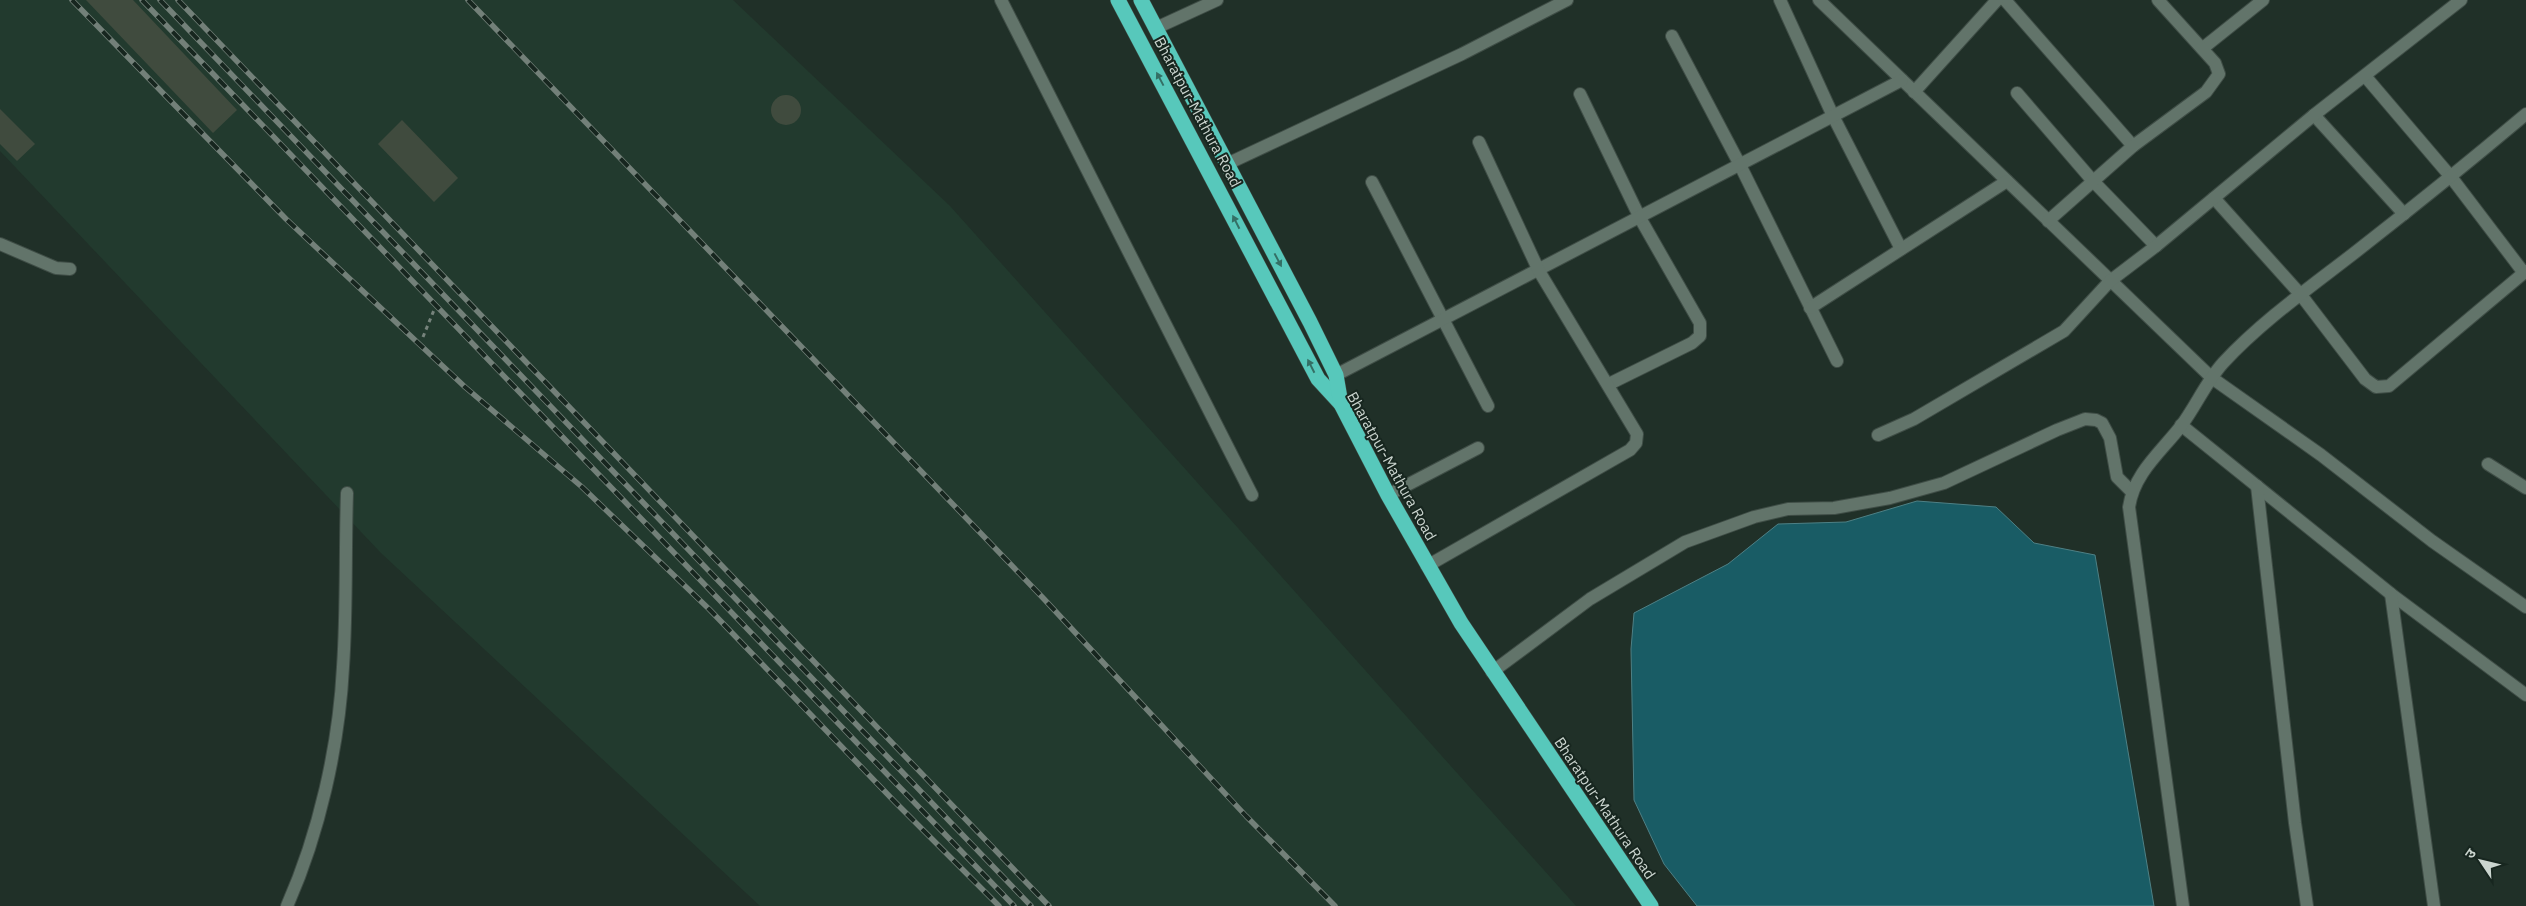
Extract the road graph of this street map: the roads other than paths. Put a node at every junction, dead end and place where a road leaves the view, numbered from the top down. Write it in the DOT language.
graph roads {
  1 [pos="1002,0"];
  2 [pos="1118,0"];
  3 [pos="1141,0"];
  4 [pos="1217,0"];
  5 [pos="1567,0"];
  6 [pos="1780,0"];
  7 [pos="1819,0"];
  8 [pos="1997,0"];
  9 [pos="2006,0"];
  10 [pos="2158,0"];
  11 [pos="2263,0"];
  12 [pos="2461,0"];
  13 [pos="1156,28"];
  14 [pos="1672,36"];
  15 [pos="2203,48"];
  16 [pos="2365,76"];
  17 [pos="1902,80"];
  18 [pos="1914,92"];
  19 [pos="2017,93"];
  20 [pos="1580,94"];
  21 [pos="2526,114"];
  22 [pos="2314,115"];
  23 [pos="1833,116"];
  24 [pos="1479,142"];
  25 [pos="2133,146"];
  26 [pos="1228,164"];
  27 [pos="1740,165"];
  28 [pos="2451,177"];
  29 [pos="2092,180"];
  30 [pos="2007,181"];
  31 [pos="1372,182"];
  32 [pos="2214,198"];
  33 [pos="2404,214"];
  34 [pos="1640,218"];
  35 [pos="2048,221"];
  36 [pos="0,244"];
  37 [pos="2156,246"];
  38 [pos="1901,249"];
  39 [pos="70,268"];
  40 [pos="1539,271"];
  41 [pos="2525,272"];
  42 [pos="2110,281"];
  43 [pos="2301,295"];
  44 [pos="1810,308"];
  45 [pos="1444,320"];
  46 [pos="1837,361"];
  47 [pos="1336,376"];
  48 [pos="2212,378"];
  49 [pos="1609,384"];
  50 [pos="1341,404"];
  51 [pos="1488,406"];
  52 [pos="2181,425"];
  53 [pos="1878,435"];
  54 [pos="1478,448"];
  55 [pos="2488,464"];
  56 [pos="2257,486"];
  57 [pos="2526,488"];
  58 [pos="2131,491"];
  59 [pos="347,493"];
  60 [pos="1252,495"];
  61 [pos="1388,495"];
  62 [pos="1427,566"];
  63 [pos="2391,594"];
  64 [pos="2526,607"];
  65 [pos="1492,672"];
  66 [pos="2526,695"];
  67 [pos="287,906"];
  68 [pos="1651,906"];
  69 [pos="2183,906"];
  70 [pos="2307,906"];
  71 [pos="2434,906"];
  1 -- 60 [label="street"];
  50 -- 2 [label="highway, Bharatpur-Mathura Road, one-way"];
  3 -- 13 [label="highway, Bharatpur-Mathura Road"];
  4 -- 13 [label="street"];
  5 -- 26 [label="street"];
  6 -- 23 [label="street"];
  7 -- 17 [label="street"];
  8 -- 18 [label="street"];
  9 -- 25 [label="street"];
  10 -- 15 [label="street"];
  11 -- 15 [label="street"];
  12 -- 16 [label="street"];
  13 -- 26 [label="highway, Bharatpur-Mathura Road"];
  14 -- 27 [label="street"];
  15 -- 25 [label="street"];
  16 -- 22 [label="street"];
  16 -- 28 [label="street"];
  17 -- 18 [label="street"];
  17 -- 23 [label="street"];
  18 -- 30 [label="street"];
  19 -- 29 [label="street"];
  20 -- 34 [label="street"];
  21 -- 28 [label="street"];
  22 -- 32 [label="street"];
  22 -- 33 [label="street"];
  23 -- 27 [label="street"];
  23 -- 38 [label="street"];
  24 -- 40 [label="street"];
  25 -- 29 [label="street"];
  26 -- 47 [label="highway, Bharatpur-Mathura Road, one-way"];
  27 -- 34 [label="street"];
  27 -- 44 [label="street"];
  28 -- 33 [label="street"];
  28 -- 41 [label="street"];
  29 -- 35 [label="street"];
  29 -- 37 [label="street"];
  30 -- 35 [label="street"];
  30 -- 38 [label="street"];
  31 -- 45 [label="street"];
  32 -- 37 [label="street"];
  32 -- 43 [label="street"];
  33 -- 43 [label="street"];
  34 -- 40 [label="street"];
  34 -- 49 [label="street"];
  35 -- 42 [label="street"];
  36 -- 39 [label="street"];
  37 -- 42 [label="street"];
  38 -- 44 [label="street"];
  40 -- 45 [label="street"];
  40 -- 49 [label="street"];
  41 -- 43 [label="street"];
  42 -- 48 [label="street"];
  42 -- 53 [label="street"];
  43 -- 48 [label="street"];
  44 -- 46 [label="street"];
  45 -- 47 [label="street"];
  45 -- 51 [label="street"];
  47 -- 50 [label="highway, Bharatpur-Mathura Road"];
  48 -- 52 [label="street"];
  48 -- 64 [label="street"];
  49 -- 62 [label="street"];
  50 -- 61 [label="highway, Bharatpur-Mathura Road"];
  52 -- 56 [label="street"];
  52 -- 58 [label="street"];
  54 -- 61 [label="street"];
  55 -- 57 [label="street"];
  56 -- 63 [label="street"];
  56 -- 70 [label="street"];
  58 -- 65 [label="street"];
  58 -- 69 [label="street"];
  59 -- 67 [label="street"];
  61 -- 62 [label="highway, Bharatpur-Mathura Road"];
  62 -- 65 [label="highway, Bharatpur-Mathura Road"];
  63 -- 66 [label="street"];
  63 -- 71 [label="street"];
  65 -- 68 [label="highway, Bharatpur-Mathura Road"];
}
